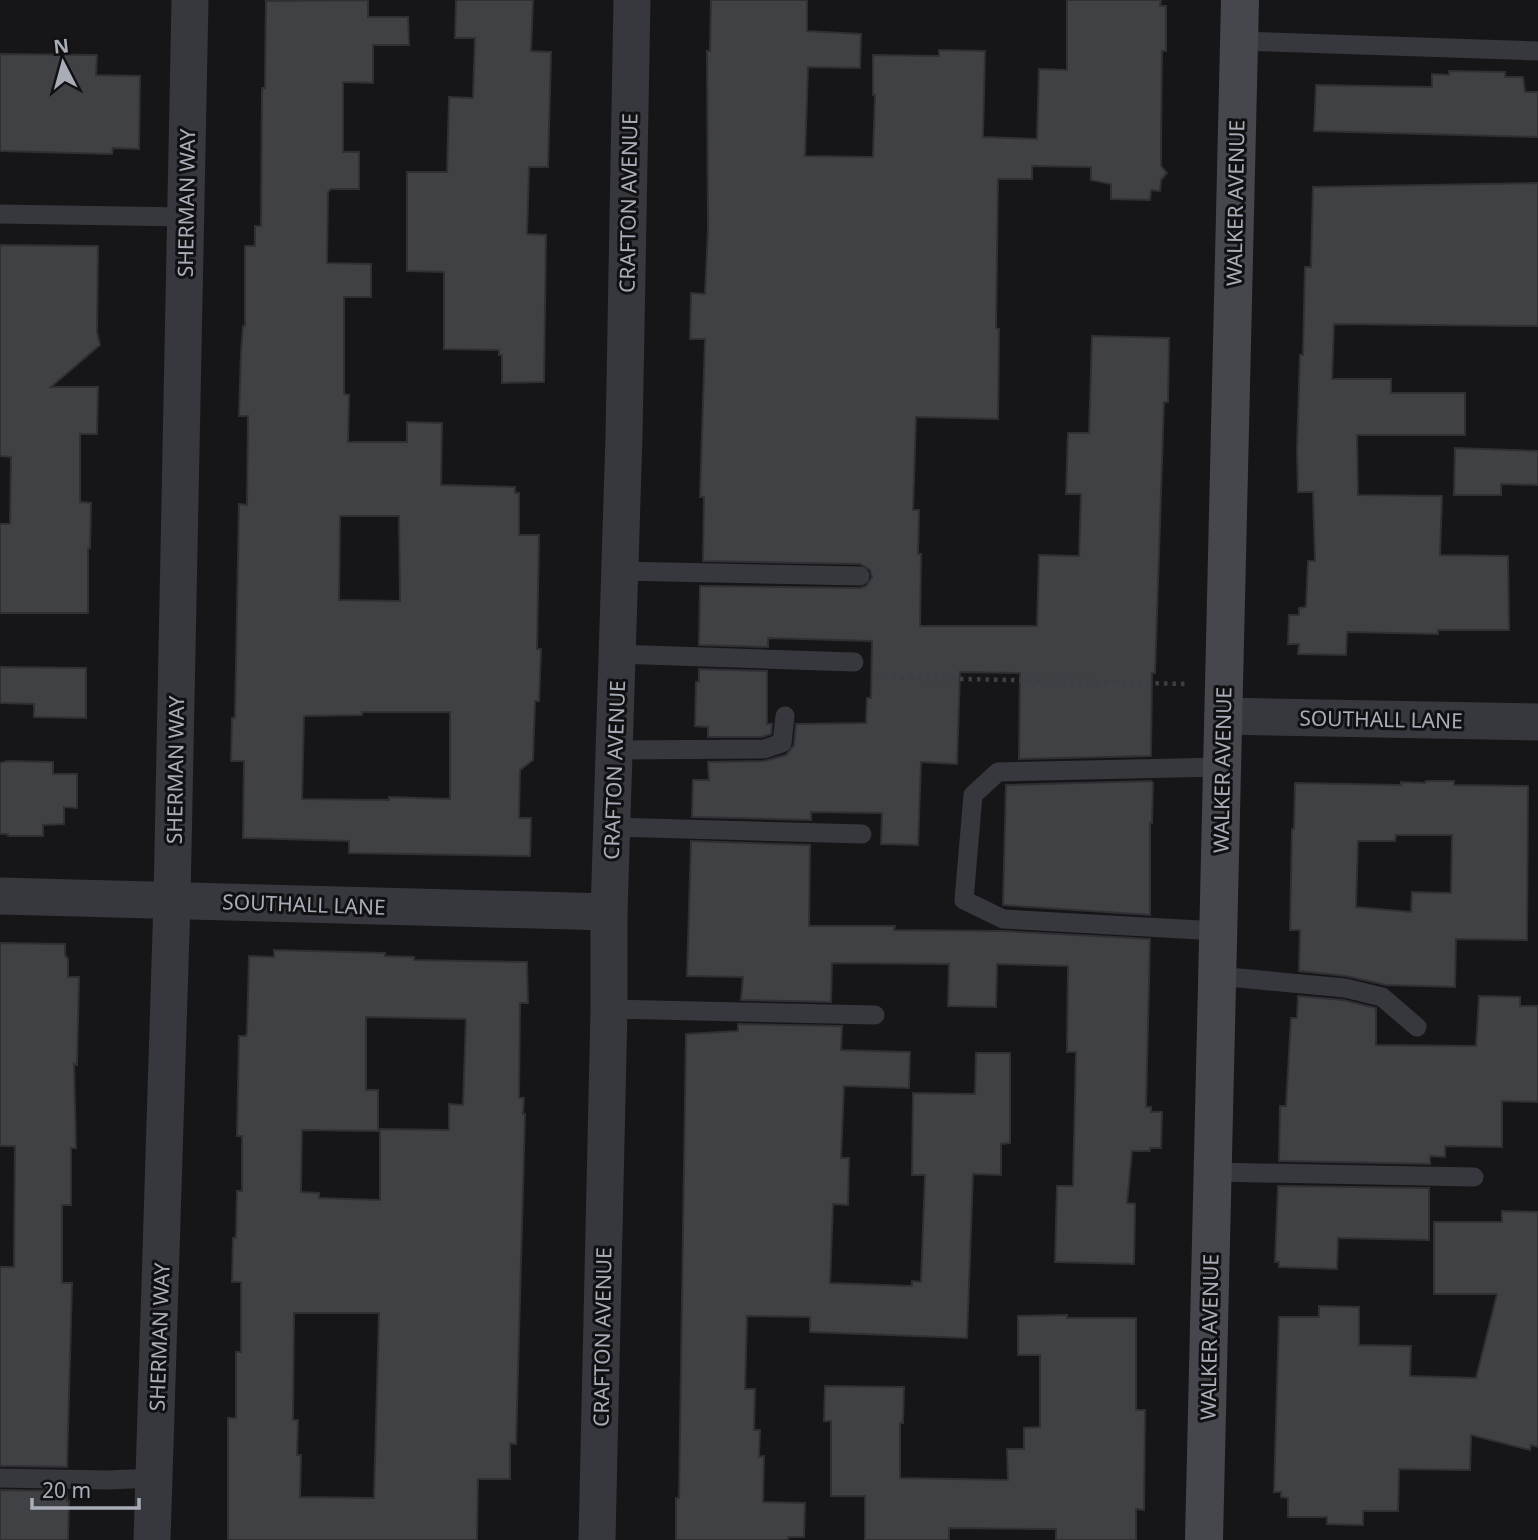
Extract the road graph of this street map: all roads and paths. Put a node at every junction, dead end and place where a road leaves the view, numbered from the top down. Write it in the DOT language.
graph roads {
  1 [pos="190,0"];
  2 [pos="632,0"];
  3 [pos="1240,0"];
  4 [pos="1239,41"];
  5 [pos="1538,51"];
  6 [pos="0,214"];
  7 [pos="186,217"];
  8 [pos="618,571"];
  9 [pos="860,576"];
  10 [pos="616,654"];
  11 [pos="860,669"];
  12 [pos="1224,700"];
  13 [pos="785,716"];
  14 [pos="1538,722"];
  15 [pos="614,750"];
  16 [pos="1222,767"];
  17 [pos="612,827"];
  18 [pos="862,834"];
  19 [pos="0,896"];
  20 [pos="172,900"];
  21 [pos="609,912"];
  22 [pos="1218,931"];
  23 [pos="1217,976"];
  24 [pos="609,1009"];
  25 [pos="875,1015"];
  26 [pos="1417,1027"];
  27 [pos="1213,1172"];
  28 [pos="1474,1177"];
  29 [pos="0,1478"];
  30 [pos="154,1478"];
  31 [pos="152,1540"];
  32 [pos="597,1540"];
  33 [pos="1204,1540"];
  1 -- 7 [label="street, SHERMAN WAY"];
  2 -- 8 [label="street, CRAFTON AVENUE"];
  3 -- 4 [label="street, WALKER AVENUE"];
  4 -- 5 [label="lane"];
  4 -- 12 [label="street, WALKER AVENUE"];
  6 -- 7 [label="lane"];
  7 -- 20 [label="street, SHERMAN WAY"];
  8 -- 9 [label="lane"];
  8 -- 10 [label="street, CRAFTON AVENUE"];
  10 -- 11 [label="lane"];
  10 -- 15 [label="street, CRAFTON AVENUE"];
  11 -- 12 [label="path"];
  12 -- 14 [label="street, SOUTHALL LANE"];
  12 -- 16 [label="street, WALKER AVENUE"];
  13 -- 15 [label="lane"];
  15 -- 17 [label="street, CRAFTON AVENUE"];
  16 -- 22 [label="street, WALKER AVENUE"];
  16 -- 22 [label="lane"];
  17 -- 18 [label="lane"];
  17 -- 21 [label="street, CRAFTON AVENUE"];
  19 -- 20 [label="street, SOUTHALL LANE"];
  20 -- 21 [label="street, SOUTHALL LANE"];
  20 -- 30 [label="street, SHERMAN WAY"];
  21 -- 24 [label="street, CRAFTON AVENUE"];
  22 -- 23 [label="street, WALKER AVENUE"];
  23 -- 26 [label="lane"];
  23 -- 27 [label="street, WALKER AVENUE"];
  24 -- 25 [label="lane"];
  24 -- 32 [label="street, CRAFTON AVENUE"];
  27 -- 28 [label="lane"];
  27 -- 33 [label="street, WALKER AVENUE"];
  29 -- 30 [label="lane"];
  30 -- 31 [label="street, SHERMAN WAY"];
}
